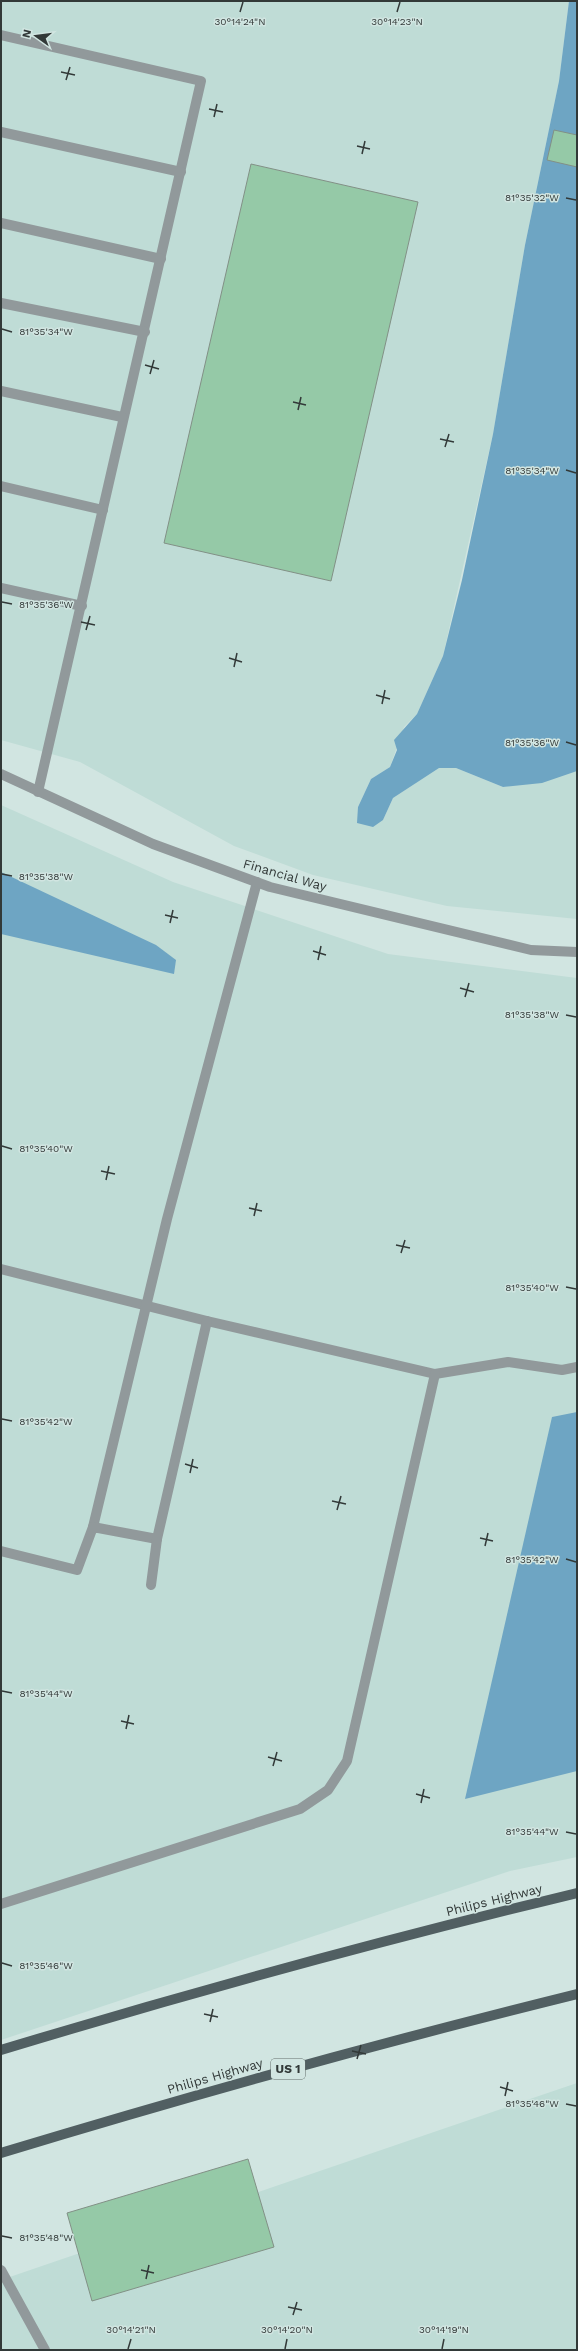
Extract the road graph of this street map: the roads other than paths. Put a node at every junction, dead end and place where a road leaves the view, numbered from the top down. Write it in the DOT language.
graph roads {
  1 [pos="1,35"];
  2 [pos="1,132"];
  3 [pos="181,172"];
  4 [pos="1,223"];
  5 [pos="161,259"];
  6 [pos="1,303"];
  7 [pos="145,332"];
  8 [pos="1,390"];
  9 [pos="122,417"];
  10 [pos="1,486"];
  11 [pos="103,510"];
  12 [pos="1,588"];
  13 [pos="82,606"];
  14 [pos="1,774"];
  15 [pos="38,792"];
  16 [pos="257,882"];
  17 [pos="577,952"];
  18 [pos="1,1269"];
  19 [pos="146,1305"];
  20 [pos="207,1321"];
  21 [pos="577,1367"];
  22 [pos="435,1374"];
  23 [pos="93,1527"];
  24 [pos="157,1539"];
  25 [pos="1,1551"];
  26 [pos="151,1585"];
  27 [pos="577,1893"];
  28 [pos="1,1904"];
  29 [pos="577,1994"];
  30 [pos="1,2050"];
  31 [pos="1,2153"];
  32 [pos="1,2270"];
  33 [pos="45,2350"];
  1 -- 3 [label="street"];
  2 -- 3 [label="street"];
  3 -- 5 [label="street"];
  4 -- 5 [label="street"];
  5 -- 7 [label="street"];
  6 -- 7 [label="street"];
  7 -- 9 [label="street"];
  8 -- 9 [label="street"];
  9 -- 11 [label="street"];
  10 -- 11 [label="street"];
  11 -- 13 [label="street"];
  12 -- 13 [label="street"];
  13 -- 15 [label="street"];
  14 -- 15 [label="street, Financial Way"];
  15 -- 16 [label="street, Financial Way"];
  16 -- 17 [label="street, Financial Way"];
  16 -- 19 [label="street"];
  18 -- 19 [label="street"];
  19 -- 20 [label="street"];
  19 -- 23 [label="street"];
  20 -- 22 [label="street"];
  20 -- 24 [label="street"];
  21 -- 22 [label="street"];
  22 -- 28 [label="street"];
  23 -- 24 [label="street"];
  23 -- 25 [label="street"];
  24 -- 26 [label="street"];
  27 -- 30 [label="main road, Philips Highway"];
  29 -- 31 [label="main road, Philips Highway / US 1"];
  32 -- 33 [label="street"];
}
